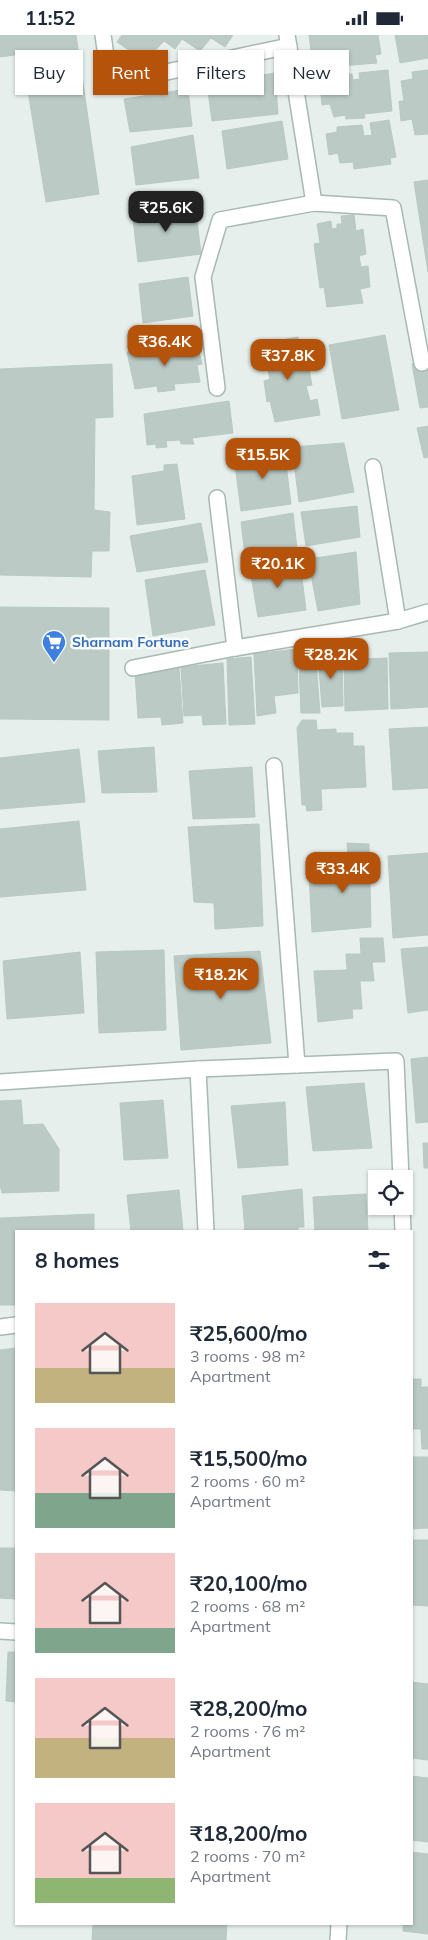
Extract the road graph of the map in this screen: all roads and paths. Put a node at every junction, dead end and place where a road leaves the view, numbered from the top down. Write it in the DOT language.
graph roads {
  1 [pos="103,35"];
  2 [pos="288,40"];
  3 [pos="314,203"];
  4 [pos="422,363"];
  5 [pos="217,388"];
  6 [pos="373,467"];
  7 [pos="217,497"];
  8 [pos="428,612"];
  9 [pos="398,621"];
  10 [pos="235,648"];
  11 [pos="133,668"];
  12 [pos="274,766"];
  13 [pos="297,1065"];
  14 [pos="198,1069"];
  15 [pos="0,1082"];
  16 [pos="401,1170"];
  17 [pos="403,1215"];
  18 [pos="206,1230"];
  19 [pos="404,1230"];
  20 [pos="15,1325"];
  21 [pos="0,1327"];
  22 [pos="0,1631"];
  23 [pos="15,1632"];
  24 [pos="339,1925"];
  25 [pos="338,1940"];
  1 -- 2 [label="street"];
  2 -- 3 [label="street"];
  3 -- 4 [label="street"];
  3 -- 5 [label="street"];
  6 -- 9 [label="street"];
  7 -- 10 [label="street"];
  8 -- 9 [label="street"];
  9 -- 10 [label="street"];
  10 -- 11 [label="street"];
  12 -- 13 [label="street"];
  13 -- 14 [label="street"];
  13 -- 16 [label="street"];
  14 -- 15 [label="street"];
  14 -- 18 [label="street"];
  17 -- 19 [label="street"];
  20 -- 21 [label="street"];
  22 -- 23 [label="street"];
  24 -- 25 [label="street"];
}
